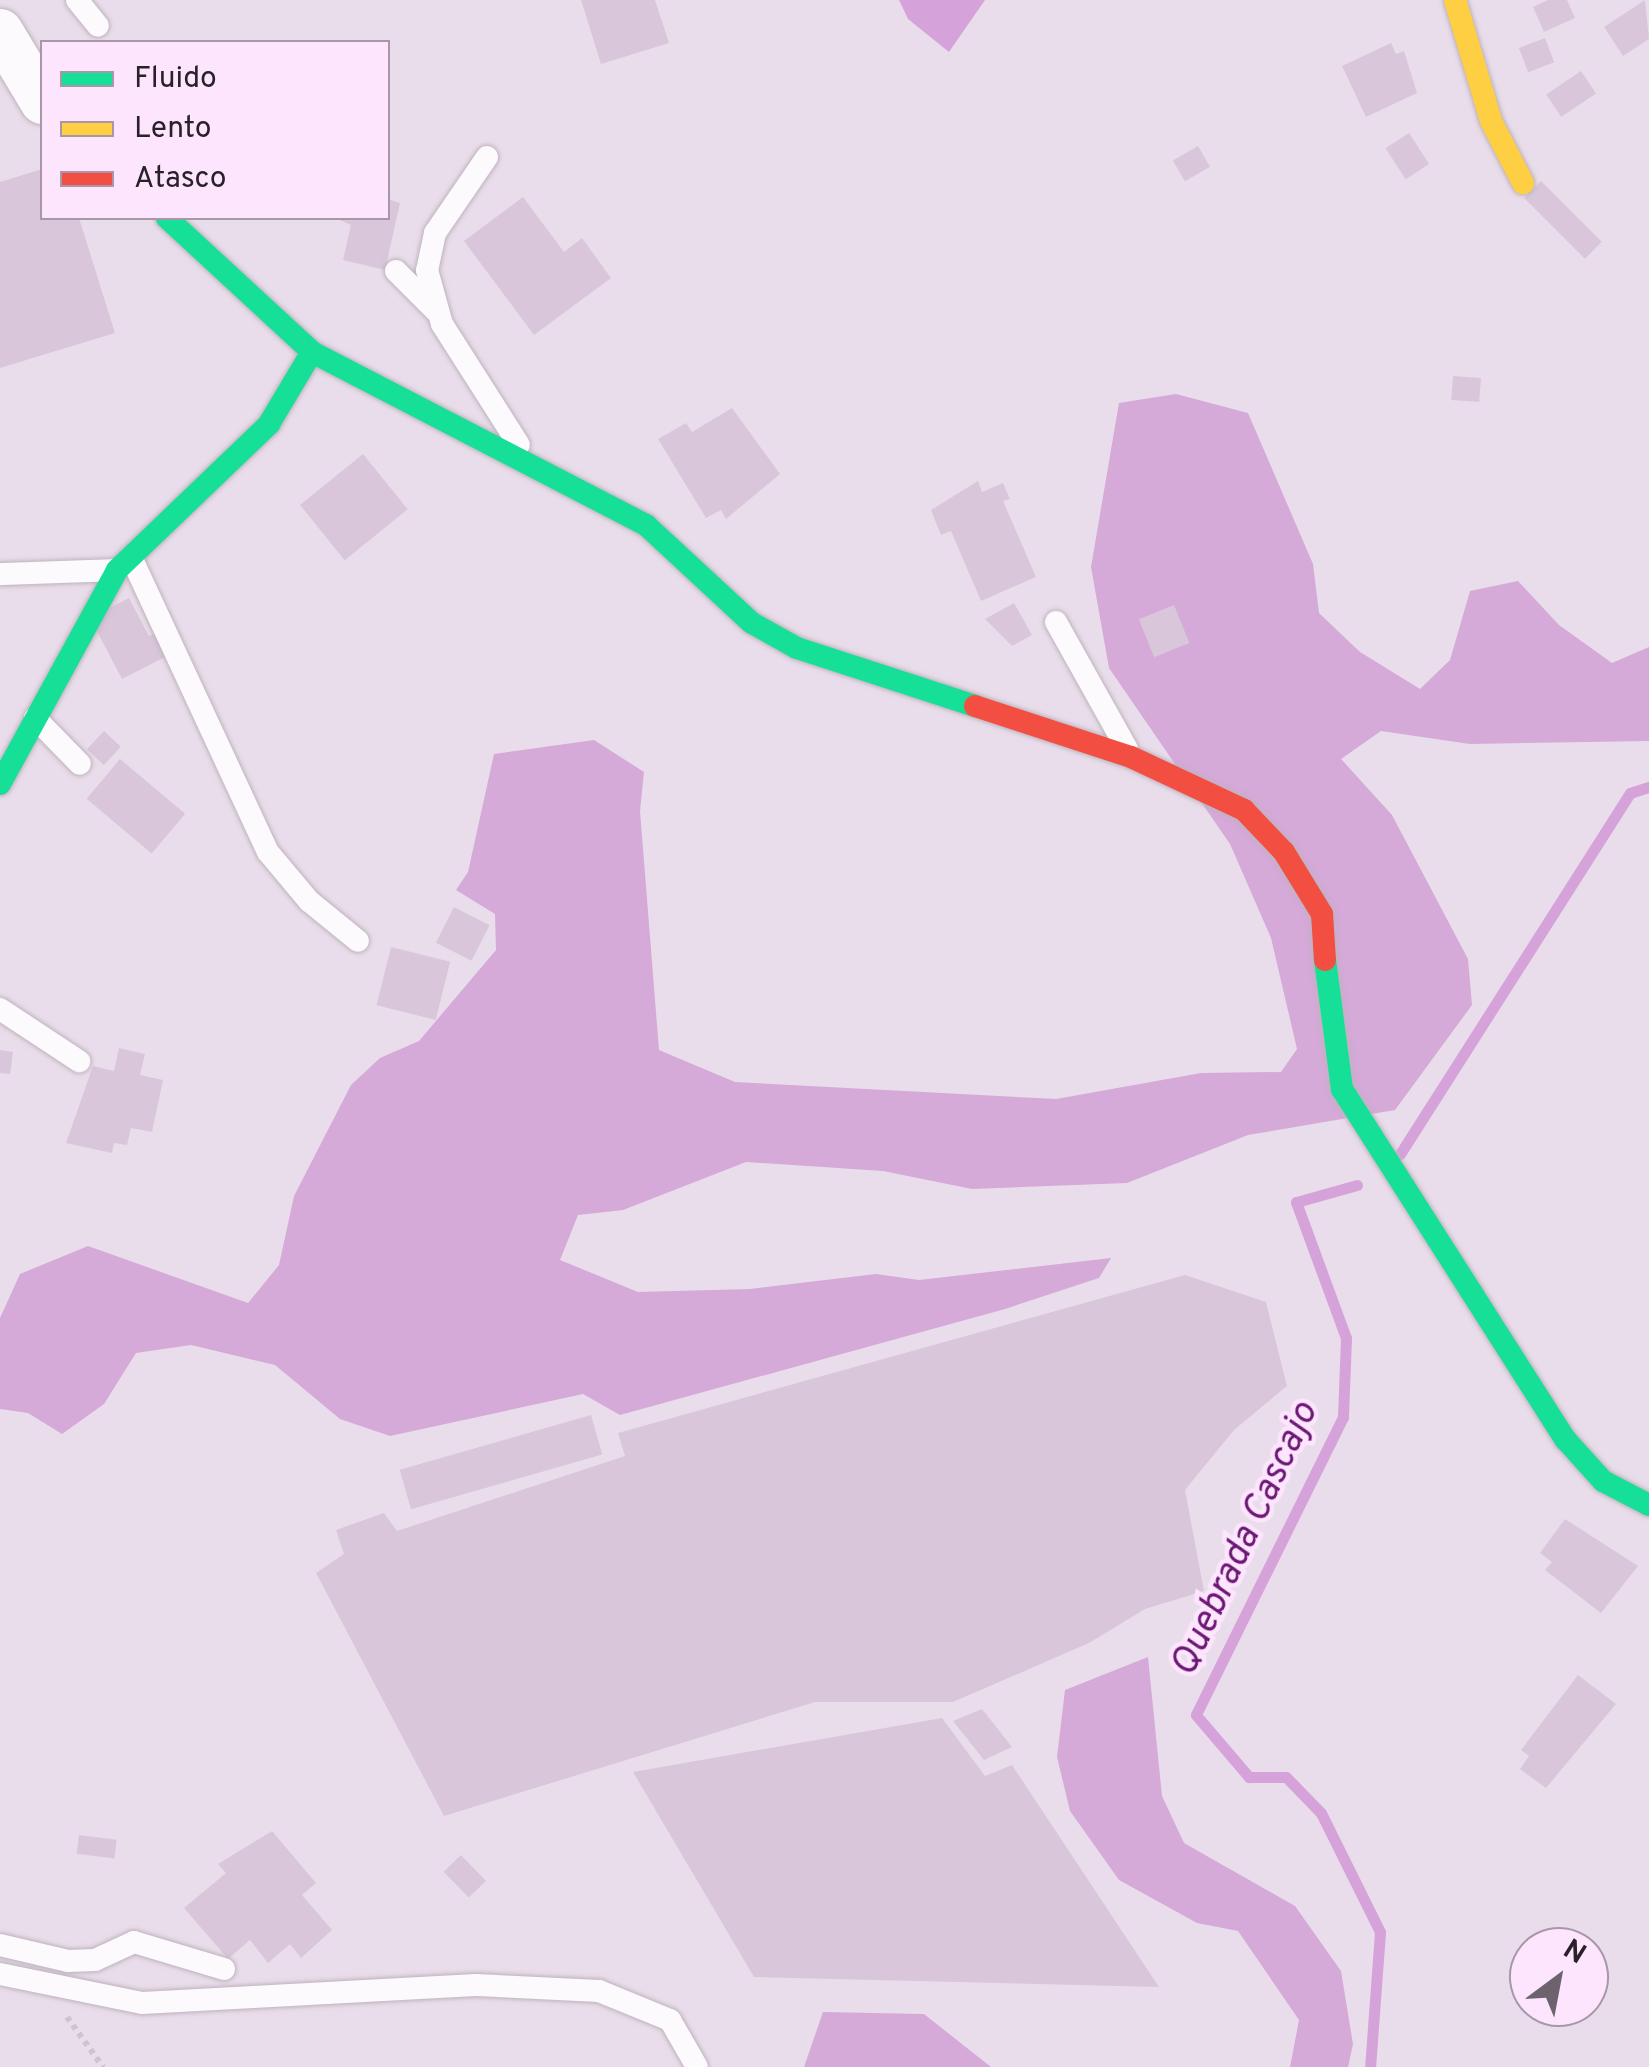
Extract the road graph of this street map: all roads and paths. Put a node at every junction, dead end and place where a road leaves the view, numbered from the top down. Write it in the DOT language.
graph roads {
  1 [pos="77,0"];
  2 [pos="1455,0"];
  3 [pos="98,26"];
  4 [pos="0,32"];
  5 [pos="40,98"];
  6 [pos="487,157"];
  7 [pos="1523,183"];
  8 [pos="169,220"];
  9 [pos="396,271"];
  10 [pos="435,310"];
  11 [pos="312,352"];
  12 [pos="525,462"];
  13 [pos="124,563"];
  14 [pos="0,574"];
  15 [pos="1056,622"];
  16 [pos="35,718"];
  17 [pos="1131,757"];
  18 [pos="80,764"];
  19 [pos="0,784"];
  20 [pos="358,941"];
  21 [pos="0,1009"];
  22 [pos="79,1062"];
  23 [pos="1649,1505"];
  24 [pos="0,1944"];
  25 [pos="224,1968"];
  26 [pos="0,1974"];
  27 [pos="47,1987"];
  28 [pos="103,2067"];
  29 [pos="698,2067"];
  1 -- 3 [label="lane"];
  2 -- 7 [label="street"];
  4 -- 5 [label="street"];
  6 -- 10 [label="lane"];
  8 -- 11 [label="street"];
  9 -- 10 [label="lane"];
  10 -- 12 [label="lane"];
  11 -- 12 [label="street"];
  11 -- 13 [label="street"];
  12 -- 17 [label="street"];
  13 -- 14 [label="lane"];
  13 -- 16 [label="street"];
  13 -- 20 [label="lane"];
  15 -- 17 [label="lane"];
  16 -- 18 [label="lane"];
  16 -- 19 [label="street"];
  17 -- 23 [label="street"];
  21 -- 22 [label="lane"];
  24 -- 25 [label="lane"];
  26 -- 27 [label="lane"];
  27 -- 28 [label="path"];
  27 -- 29 [label="lane"];
}
